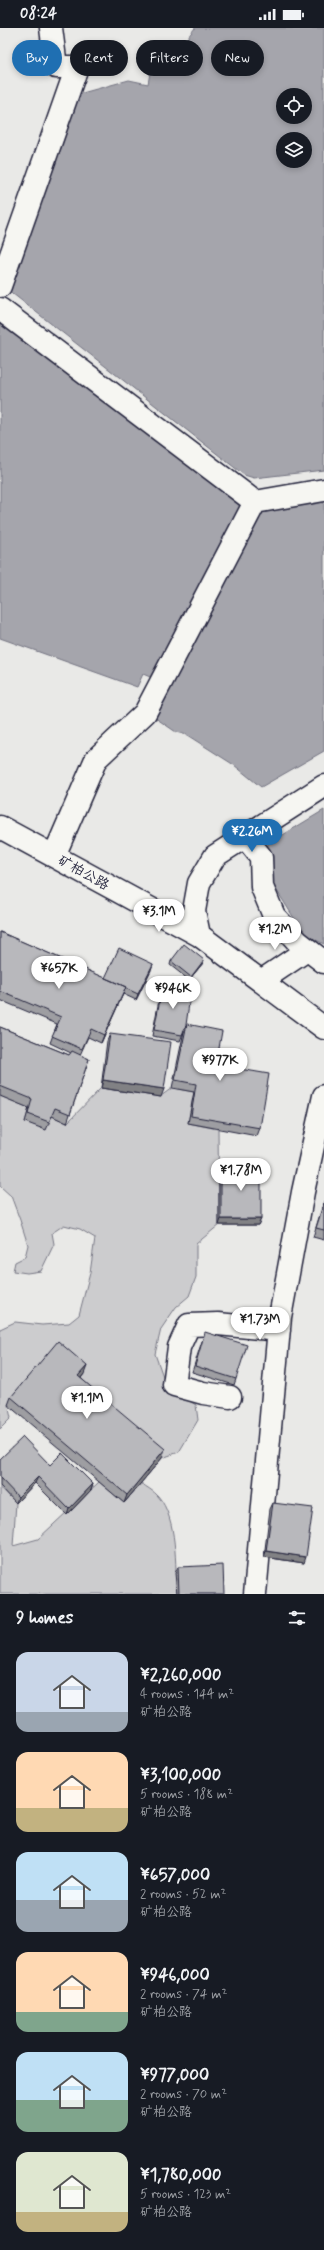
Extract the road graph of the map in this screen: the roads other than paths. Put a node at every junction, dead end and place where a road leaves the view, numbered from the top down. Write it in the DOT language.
graph roads {
  1 [pos="51,28"];
  2 [pos="0,286"];
  3 [pos="0,308"];
  4 [pos="324,490"];
  5 [pos="255,502"];
  6 [pos="324,786"];
  7 [pos="0,827"];
  8 [pos="245,837"];
  9 [pos="54,856"];
  10 [pos="199,935"];
  11 [pos="316,956"];
  12 [pos="261,981"];
  13 [pos="324,1028"];
  14 [pos="324,1096"];
  15 [pos="279,1330"];
  16 [pos="230,1397"];
  17 [pos="255,1594"];
  1 -- 2 [label="street"];
  3 -- 5 [label="street"];
  4 -- 5 [label="street"];
  5 -- 9 [label="street"];
  6 -- 8 [label="street"];
  7 -- 9 [label="street, 矿柏公路"];
  8 -- 10 [label="street"];
  8 -- 11 [label="street"];
  9 -- 10 [label="street, 矿柏公路"];
  10 -- 12 [label="street, 矿柏公路"];
  11 -- 12 [label="street"];
  12 -- 13 [label="street, 矿柏公路"];
  14 -- 15 [label="street"];
  15 -- 16 [label="street"];
  15 -- 17 [label="street"];
}
